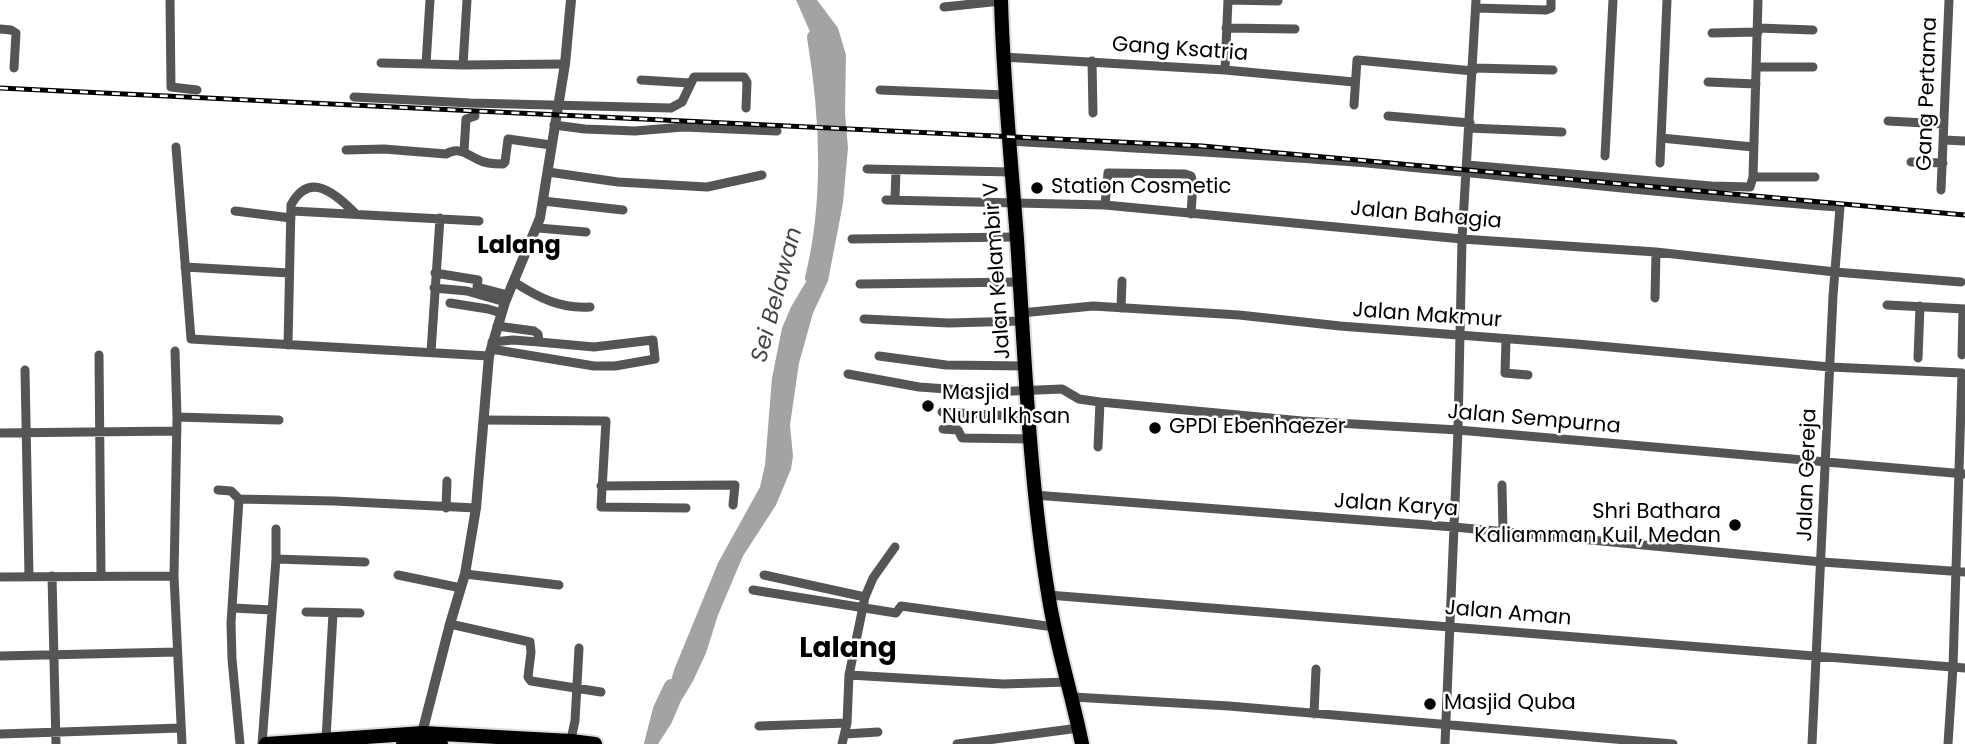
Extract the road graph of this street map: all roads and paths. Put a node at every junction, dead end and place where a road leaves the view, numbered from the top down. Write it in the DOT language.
graph roads {
  1 [pos="170,0"];
  2 [pos="430,0"];
  3 [pos="467,0"];
  4 [pos="571,0"];
  5 [pos="1228,0"];
  6 [pos="1551,0"];
  7 [pos="1612,0"];
  8 [pos="1667,0"];
  9 [pos="1758,0"];
  10 [pos="1949,0"];
  11 [pos="1001,1"];
  12 [pos="1278,1"];
  13 [pos="1476,4"];
  14 [pos="944,7"];
  15 [pos="1226,28"];
  16 [pos="0,29"];
  17 [pos="1295,29"];
  18 [pos="1758,30"];
  19 [pos="1813,30"];
  20 [pos="1712,33"];
  21 [pos="1003,57"];
  22 [pos="1092,61"];
  23 [pos="381,63"];
  24 [pos="426,64"];
  25 [pos="565,64"];
  26 [pos="463,65"];
  27 [pos="1757,67"];
  28 [pos="1814,67"];
  29 [pos="14,68"];
  30 [pos="1225,70"];
  31 [pos="1474,70"];
  32 [pos="1553,70"];
  33 [pos="641,80"];
  34 [pos="1354,82"];
  35 [pos="1708,82"];
  36 [pos="690,83"];
  37 [pos="1756,84"];
  38 [pos="197,90"];
  39 [pos="880,90"];
  40 [pos="1005,96"];
  41 [pos="354,97"];
  42 [pos="558,104"];
  43 [pos="1354,105"];
  44 [pos="746,108"];
  45 [pos="1093,113"];
  46 [pos="475,116"];
  47 [pos="1388,116"];
  48 [pos="1888,121"];
  49 [pos="1944,124"];
  50 [pos="554,125"];
  51 [pos="1469,125"];
  52 [pos="778,131"];
  53 [pos="1562,132"];
  54 [pos="1661,138"];
  55 [pos="1944,140"];
  56 [pos="1008,141"];
  57 [pos="1965,141"];
  58 [pos="551,145"];
  59 [pos="176,147"];
  60 [pos="1753,147"];
  61 [pos="346,150"];
  62 [pos="464,151"];
  63 [pos="1605,156"];
  64 [pos="1911,162"];
  65 [pos="1660,163"];
  66 [pos="1943,163"];
  67 [pos="867,169"];
  68 [pos="1466,169"];
  69 [pos="896,170"];
  70 [pos="548,172"];
  71 [pos="1012,172"];
  72 [pos="762,175"];
  73 [pos="1753,177"];
  74 [pos="1815,177"];
  75 [pos="1941,190"];
  76 [pos="544,201"];
  77 [pos="1014,203"];
  78 [pos="1105,205"];
  79 [pos="622,210"];
  80 [pos="235,211"];
  81 [pos="355,214"];
  82 [pos="1191,214"];
  83 [pos="291,215"];
  84 [pos="440,218"];
  85 [pos="479,221"];
  86 [pos="538,228"];
  87 [pos="586,232"];
  88 [pos="1017,237"];
  89 [pos="852,239"];
  90 [pos="1462,239"];
  91 [pos="1656,252"];
  92 [pos="185,267"];
  93 [pos="1835,272"];
  94 [pos="289,273"];
  95 [pos="435,273"];
  96 [pos="1122,281"];
  97 [pos="514,282"];
  98 [pos="1019,282"];
  99 [pos="1961,282"];
  100 [pos="860,284"];
  101 [pos="434,288"];
  102 [pos="476,290"];
  103 [pos="1655,298"];
  104 [pos="450,303"];
  105 [pos="504,304"];
  106 [pos="1887,305"];
  107 [pos="1920,306"];
  108 [pos="590,307"];
  109 [pos="1121,308"];
  110 [pos="1964,309"];
  111 [pos="1021,317"];
  112 [pos="864,319"];
  113 [pos="497,326"];
  114 [pos="1460,336"];
  115 [pos="1506,340"];
  116 [pos="539,342"];
  117 [pos="288,345"];
  118 [pos="614,345"];
  119 [pos="491,349"];
  120 [pos="175,351"];
  121 [pos="431,352"];
  122 [pos="99,355"];
  123 [pos="1962,355"];
  124 [pos="879,356"];
  125 [pos="1918,358"];
  126 [pos="615,364"];
  127 [pos="1026,366"];
  128 [pos="1830,367"];
  129 [pos="25,370"];
  130 [pos="848,374"];
  131 [pos="1528,375"];
  132 [pos="1026,391"];
  133 [pos="1100,402"];
  134 [pos="942,412"];
  135 [pos="177,417"];
  136 [pos="1029,417"];
  137 [pos="279,420"];
  138 [pos="484,420"];
  139 [pos="943,429"];
  140 [pos="1458,430"];
  141 [pos="100,431"];
  142 [pos="177,431"];
  143 [pos="0,433"];
  144 [pos="26,433"];
  145 [pos="1031,439"];
  146 [pos="1098,447"];
  147 [pos="1825,461"];
  148 [pos="1961,474"];
  149 [pos="447,481"];
  150 [pos="1503,485"];
  151 [pos="601,486"];
  152 [pos="218,490"];
  153 [pos="1034,495"];
  154 [pos="239,499"];
  155 [pos="733,505"];
  156 [pos="446,508"];
  157 [pos="476,508"];
  158 [pos="686,508"];
  159 [pos="1454,527"];
  160 [pos="276,529"];
  161 [pos="1503,531"];
  162 [pos="895,547"];
  163 [pos="276,559"];
  164 [pos="365,562"];
  165 [pos="1822,562"];
  166 [pos="1960,571"];
  167 [pos="465,574"];
  168 [pos="101,575"];
  169 [pos="398,575"];
  170 [pos="764,575"];
  171 [pos="0,576"];
  172 [pos="29,576"];
  173 [pos="51,576"];
  174 [pos="174,576"];
  175 [pos="559,584"];
  176 [pos="461,588"];
  177 [pos="753,590"];
  178 [pos="1048,595"];
  179 [pos="865,597"];
  180 [pos="233,608"];
  181 [pos="862,609"];
  182 [pos="272,610"];
  183 [pos="306,612"];
  184 [pos="333,613"];
  185 [pos="360,613"];
  186 [pos="450,624"];
  187 [pos="1054,627"];
  188 [pos="1450,627"];
  189 [pos="579,648"];
  190 [pos="176,652"];
  191 [pos="0,656"];
  192 [pos="53,656"];
  193 [pos="1817,657"];
  194 [pos="1953,667"];
  195 [pos="1965,668"];
  196 [pos="1317,669"];
  197 [pos="849,676"];
  198 [pos="577,687"];
  199 [pos="1070,690"];
  200 [pos="601,692"];
  201 [pos="1314,714"];
  202 [pos="847,723"];
  203 [pos="1446,725"];
  204 [pos="759,726"];
  205 [pos="181,728"];
  206 [pos="1079,728"];
  207 [pos="55,732"];
  208 [pos="878,733"];
  209 [pos="0,734"];
  210 [pos="845,734"];
  211 [pos="326,740"];
  212 [pos="421,740"];
  213 [pos="570,742"];
  214 [pos="56,744"];
  215 [pos="181,744"];
  216 [pos="240,744"];
  217 [pos="264,744"];
  218 [pos="403,744"];
  219 [pos="441,744"];
  220 [pos="595,744"];
  221 [pos="842,744"];
  222 [pos="957,744"];
  223 [pos="1082,744"];
  224 [pos="1445,744"];
  225 [pos="1673,744"];
  226 [pos="1812,744"];
  227 [pos="1948,744"];
  1 -- 38 [label="street"];
  2 -- 24 [label="street"];
  3 -- 26 [label="street"];
  4 -- 25 [label="street"];
  5 -- 12 [label="street"];
  5 -- 15 [label="street"];
  6 -- 13 [label="street"];
  7 -- 63 [label="street"];
  8 -- 54 [label="street"];
  9 -- 18 [label="street"];
  10 -- 49 [label="street, Gang Pertama"];
  11 -- 14 [label="street"];
  11 -- 21 [label="main road, Jalan Kelambir V"];
  13 -- 31 [label="street"];
  15 -- 17 [label="street"];
  15 -- 30 [label="street"];
  16 -- 29 [label="street"];
  18 -- 19 [label="street"];
  18 -- 20 [label="street"];
  18 -- 27 [label="street"];
  21 -- 22 [label="street, Gang Ksatria"];
  21 -- 40 [label="main road, Jalan Kelambir V"];
  22 -- 30 [label="street, Gang Ksatria"];
  22 -- 45 [label="street"];
  23 -- 24 [label="street"];
  24 -- 26 [label="street"];
  25 -- 26 [label="street"];
  25 -- 42 [label="street"];
  27 -- 28 [label="street"];
  27 -- 37 [label="street"];
  30 -- 34 [label="street, Gang Ksatria"];
  31 -- 32 [label="street"];
  31 -- 34 [label="street"];
  31 -- 51 [label="street"];
  33 -- 36 [label="street"];
  34 -- 43 [label="street"];
  35 -- 37 [label="street"];
  36 -- 42 [label="street"];
  36 -- 44 [label="street"];
  37 -- 60 [label="street"];
  39 -- 40 [label="street"];
  40 -- 56 [label="main road, Jalan Kelambir V"];
  41 -- 42 [label="street"];
  42 -- 50 [label="street"];
  46 -- 62 [label="street"];
  47 -- 51 [label="street"];
  48 -- 49 [label="street"];
  49 -- 55 [label="street, Gang Pertama"];
  50 -- 52 [label="street"];
  50 -- 58 [label="street"];
  51 -- 53 [label="street"];
  51 -- 68 [label="street"];
  54 -- 60 [label="street"];
  54 -- 65 [label="street"];
  55 -- 57 [label="street"];
  55 -- 66 [label="street, Gang Pertama"];
  56 -- 68 [label="street"];
  56 -- 71 [label="main road, Jalan Kelambir V"];
  58 -- 62 [label="street"];
  58 -- 70 [label="street"];
  59 -- 92 [label="street"];
  60 -- 73 [label="street"];
  61 -- 62 [label="street"];
  64 -- 66 [label="street"];
  66 -- 75 [label="street, Gang Pertama"];
  67 -- 69 [label="street"];
  68 -- 73 [label="street"];
  68 -- 90 [label="street"];
  68 -- 93 [label="street, Jalan Gereja"];
  69 -- 71 [label="street"];
  69 -- 77 [label="street, Jalan Bahagia"];
  70 -- 72 [label="street"];
  70 -- 76 [label="street"];
  71 -- 77 [label="main road, Jalan Kelambir V"];
  73 -- 74 [label="street"];
  76 -- 79 [label="street"];
  76 -- 86 [label="street"];
  77 -- 78 [label="street, Jalan Bahagia"];
  77 -- 88 [label="main road, Jalan Kelambir V"];
  78 -- 82 [label="street, Jalan Bahagia"];
  78 -- 82 [label="street"];
  80 -- 83 [label="street"];
  81 -- 83 [label="street"];
  81 -- 83 [label="street"];
  81 -- 84 [label="street"];
  82 -- 90 [label="street, Jalan Bahagia"];
  83 -- 94 [label="street"];
  84 -- 85 [label="street"];
  84 -- 95 [label="street"];
  86 -- 87 [label="street"];
  86 -- 97 [label="street"];
  88 -- 89 [label="street"];
  88 -- 98 [label="main road, Jalan Kelambir V"];
  90 -- 91 [label="street, Jalan Bahagia"];
  90 -- 114 [label="street"];
  91 -- 93 [label="street, Jalan Bahagia"];
  91 -- 103 [label="street"];
  92 -- 94 [label="street"];
  92 -- 117 [label="street"];
  93 -- 99 [label="street, Jalan Bahagia"];
  93 -- 128 [label="street, Jalan Gereja"];
  94 -- 117 [label="street"];
  95 -- 101 [label="street"];
  95 -- 102 [label="street"];
  96 -- 109 [label="street"];
  97 -- 105 [label="street"];
  97 -- 108 [label="street"];
  98 -- 100 [label="street"];
  98 -- 111 [label="main road, Jalan Kelambir V"];
  101 -- 102 [label="street"];
  101 -- 121 [label="street"];
  102 -- 105 [label="street"];
  104 -- 105 [label="street"];
  105 -- 113 [label="street"];
  106 -- 107 [label="street"];
  107 -- 110 [label="street"];
  107 -- 125 [label="street"];
  109 -- 111 [label="street, Jalan Makmur"];
  109 -- 114 [label="street, Jalan Makmur"];
  110 -- 123 [label="street"];
  111 -- 112 [label="street, Jalan Makmur"];
  111 -- 127 [label="main road, Jalan Kelambir V"];
  113 -- 116 [label="street"];
  113 -- 119 [label="street"];
  114 -- 115 [label="street, Jalan Makmur"];
  114 -- 140 [label="street"];
  115 -- 128 [label="street, Jalan Makmur"];
  115 -- 131 [label="street"];
  116 -- 118 [label="street"];
  116 -- 119 [label="street"];
  117 -- 121 [label="street"];
  118 -- 126 [label="street"];
  118 -- 126 [label="street"];
  119 -- 121 [label="street"];
  119 -- 126 [label="street"];
  119 -- 138 [label="street"];
  120 -- 135 [label="street"];
  122 -- 141 [label="street"];
  124 -- 127 [label="street"];
  127 -- 132 [label="main road, Jalan Kelambir V"];
  128 -- 147 [label="street, Jalan Gereja"];
  128 -- 148 [label="street, Jalan Makmur"];
  129 -- 144 [label="street"];
  130 -- 132 [label="street, Jalan Sempurna"];
  132 -- 133 [label="street, Jalan Sempurna"];
  132 -- 136 [label="main road, Jalan Kelambir V"];
  133 -- 140 [label="street, Jalan Sempurna"];
  133 -- 146 [label="street"];
  134 -- 136 [label="street"];
  135 -- 137 [label="street"];
  135 -- 142 [label="street"];
  136 -- 145 [label="main road, Jalan Kelambir V"];
  138 -- 151 [label="street"];
  138 -- 157 [label="street"];
  139 -- 145 [label="street"];
  140 -- 147 [label="street, Jalan Sempurna"];
  140 -- 159 [label="street"];
  141 -- 142 [label="street"];
  141 -- 144 [label="street"];
  141 -- 168 [label="street"];
  142 -- 174 [label="street"];
  143 -- 144 [label="street"];
  144 -- 172 [label="street"];
  145 -- 153 [label="main road, Jalan Kelambir V"];
  147 -- 148 [label="street, Jalan Sempurna"];
  147 -- 165 [label="street, Jalan Gereja"];
  148 -- 166 [label="street"];
  149 -- 156 [label="street"];
  150 -- 161 [label="street"];
  151 -- 155 [label="street"];
  151 -- 158 [label="street"];
  152 -- 154 [label="street"];
  153 -- 159 [label="street, Jalan Karya"];
  153 -- 178 [label="main road, Jalan Kelambir V"];
  154 -- 156 [label="street"];
  154 -- 180 [label="street"];
  156 -- 157 [label="street"];
  157 -- 167 [label="street"];
  159 -- 161 [label="street, Jalan Karya"];
  159 -- 188 [label="street"];
  160 -- 163 [label="street"];
  161 -- 165 [label="street, Jalan Karya"];
  162 -- 179 [label="street"];
  163 -- 164 [label="street"];
  163 -- 182 [label="street"];
  165 -- 166 [label="street, Jalan Karya"];
  165 -- 193 [label="street, Jalan Gereja"];
  166 -- 194 [label="street"];
  167 -- 175 [label="street"];
  167 -- 176 [label="street"];
  168 -- 173 [label="street"];
  168 -- 174 [label="street"];
  169 -- 176 [label="street"];
  170 -- 179 [label="street"];
  171 -- 172 [label="street"];
  172 -- 173 [label="street"];
  173 -- 192 [label="street"];
  174 -- 190 [label="street"];
  176 -- 186 [label="street"];
  177 -- 181 [label="street"];
  178 -- 187 [label="main road, Jalan Kelambir V"];
  178 -- 188 [label="street, Jalan Aman"];
  179 -- 181 [label="street"];
  180 -- 182 [label="street"];
  180 -- 216 [label="street"];
  181 -- 187 [label="street"];
  181 -- 197 [label="street"];
  182 -- 217 [label="street"];
  183 -- 184 [label="street"];
  184 -- 185 [label="street"];
  184 -- 211 [label="street"];
  186 -- 198 [label="street"];
  186 -- 212 [label="street"];
  187 -- 199 [label="main road, Jalan Kelambir V"];
  188 -- 193 [label="street, Jalan Aman"];
  188 -- 203 [label="street"];
  189 -- 198 [label="street"];
  190 -- 192 [label="street"];
  190 -- 205 [label="street"];
  191 -- 192 [label="street"];
  192 -- 207 [label="street"];
  193 -- 194 [label="street, Jalan Aman"];
  193 -- 226 [label="street, Jalan Gereja"];
  194 -- 195 [label="street, Jalan Aman"];
  194 -- 227 [label="street"];
  196 -- 201 [label="street"];
  197 -- 199 [label="street"];
  197 -- 202 [label="street"];
  198 -- 200 [label="street"];
  198 -- 213 [label="street"];
  199 -- 201 [label="street"];
  199 -- 206 [label="main road, Jalan Kelambir V"];
  201 -- 203 [label="street"];
  202 -- 204 [label="street"];
  202 -- 210 [label="street"];
  203 -- 224 [label="street"];
  203 -- 225 [label="street"];
  205 -- 207 [label="street"];
  205 -- 215 [label="street"];
  206 -- 222 [label="street"];
  206 -- 223 [label="main road, Jalan Kelambir V"];
  207 -- 209 [label="street"];
  207 -- 214 [label="street"];
  208 -- 210 [label="street"];
  210 -- 221 [label="street"];
  211 -- 212 [label="main road"];
  211 -- 217 [label="main road"];
  212 -- 213 [label="main road"];
  212 -- 218 [label="main road"];
  212 -- 219 [label="main road"];
  213 -- 220 [label="main road"];
}
